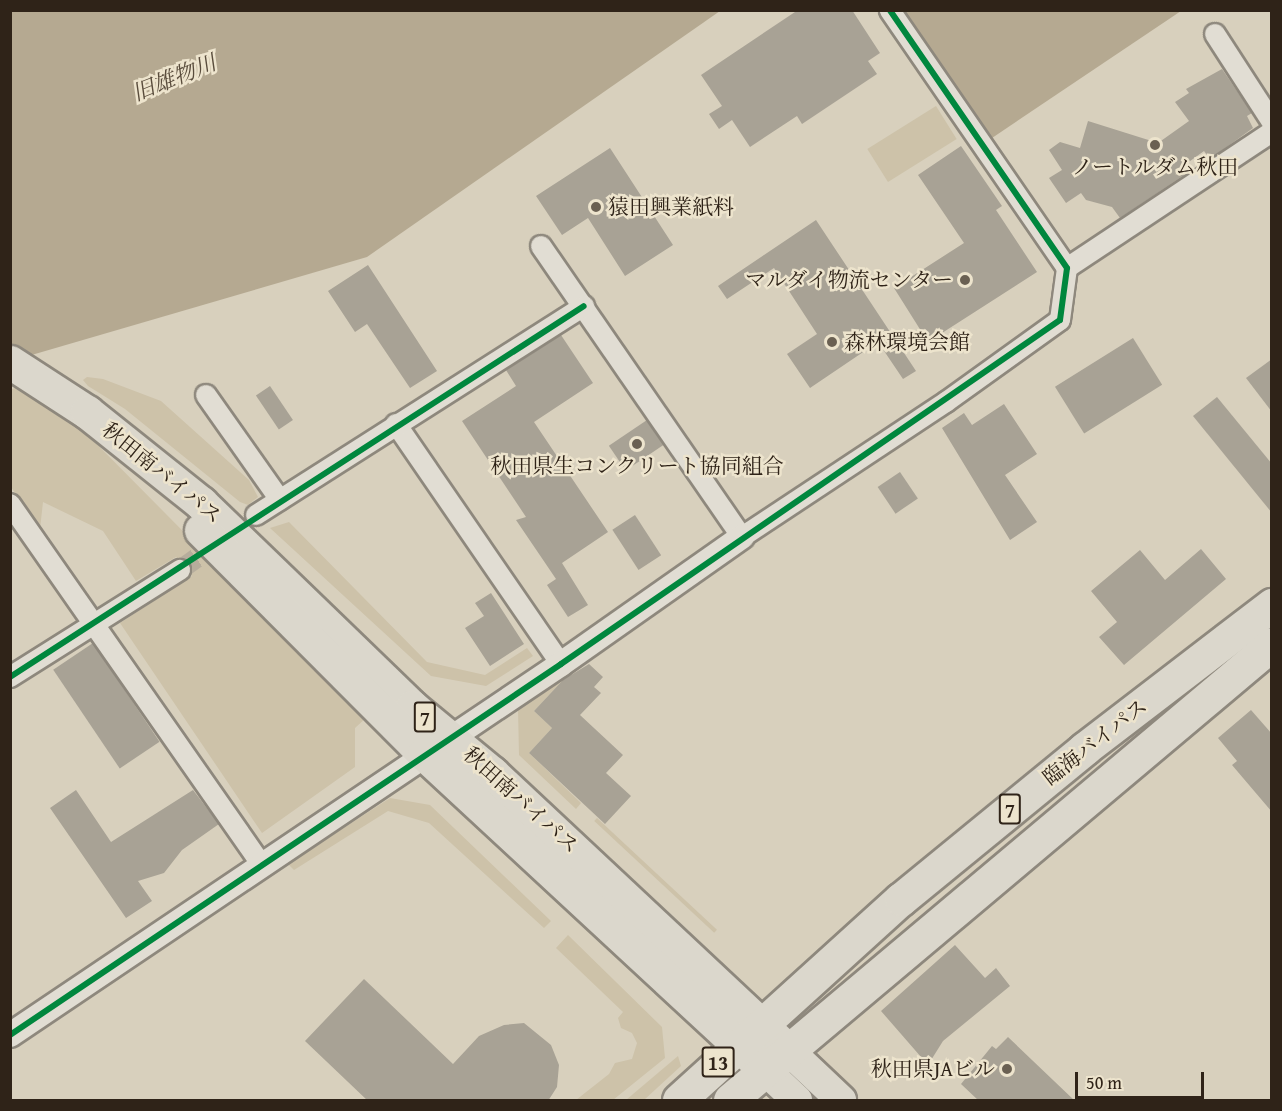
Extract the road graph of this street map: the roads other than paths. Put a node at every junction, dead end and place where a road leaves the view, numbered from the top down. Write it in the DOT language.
graph roads {
  1 [pos="890,10"];
  2 [pos="1215,34"];
  3 [pos="1272,122"];
  4 [pos="1272,132"];
  5 [pos="542,246"];
  6 [pos="1067,268"];
  7 [pos="584,306"];
  8 [pos="10,362"];
  9 [pos="206,395"];
  10 [pos="396,424"];
  11 [pos="280,501"];
  12 [pos="10,504"];
  13 [pos="256,514"];
  14 [pos="742,537"];
  15 [pos="180,570"];
  16 [pos="1272,605"];
  17 [pos="96,623"];
  18 [pos="1272,644"];
  19 [pos="561,664"];
  20 [pos="10,677"];
  21 [pos="438,745"];
  22 [pos="262,865"];
  23 [pos="10,1035"];
  24 [pos="747,1035"];
  25 [pos="776,1060"];
  26 [pos="679,1101"];
  27 [pos="730,1101"];
  28 [pos="797,1101"];
  29 [pos="841,1101"];
  1 -- 6 [label="street"];
  2 -- 3 [label="street"];
  4 -- 6 [label="street"];
  5 -- 7 [label="street"];
  6 -- 14 [label="street"];
  7 -- 10 [label="street"];
  7 -- 14 [label="street"];
  8 -- 21 [label="highway, 秋田南バイパス / 7"];
  9 -- 11 [label="street"];
  10 -- 11 [label="street"];
  10 -- 19 [label="street"];
  11 -- 13 [label="street"];
  12 -- 17 [label="street"];
  14 -- 19 [label="street"];
  15 -- 17 [label="street"];
  16 -- 24 [label="highway, 臨海バイパス / 7"];
  17 -- 20 [label="street"];
  17 -- 22 [label="street"];
  18 -- 25 [label="highway, 臨海バイパス / 7"];
  19 -- 21 [label="street"];
  21 -- 22 [label="street"];
  21 -- 24 [label="highway, 秋田南バイパス / 7"];
  22 -- 23 [label="street"];
  24 -- 25 [label="highway, 秋田南バイパス / 7"];
  24 -- 26 [label="highway, 13"];
  25 -- 27 [label="highway, 13"];
  25 -- 28 [label="main road"];
  25 -- 29 [label="main road"];
}
